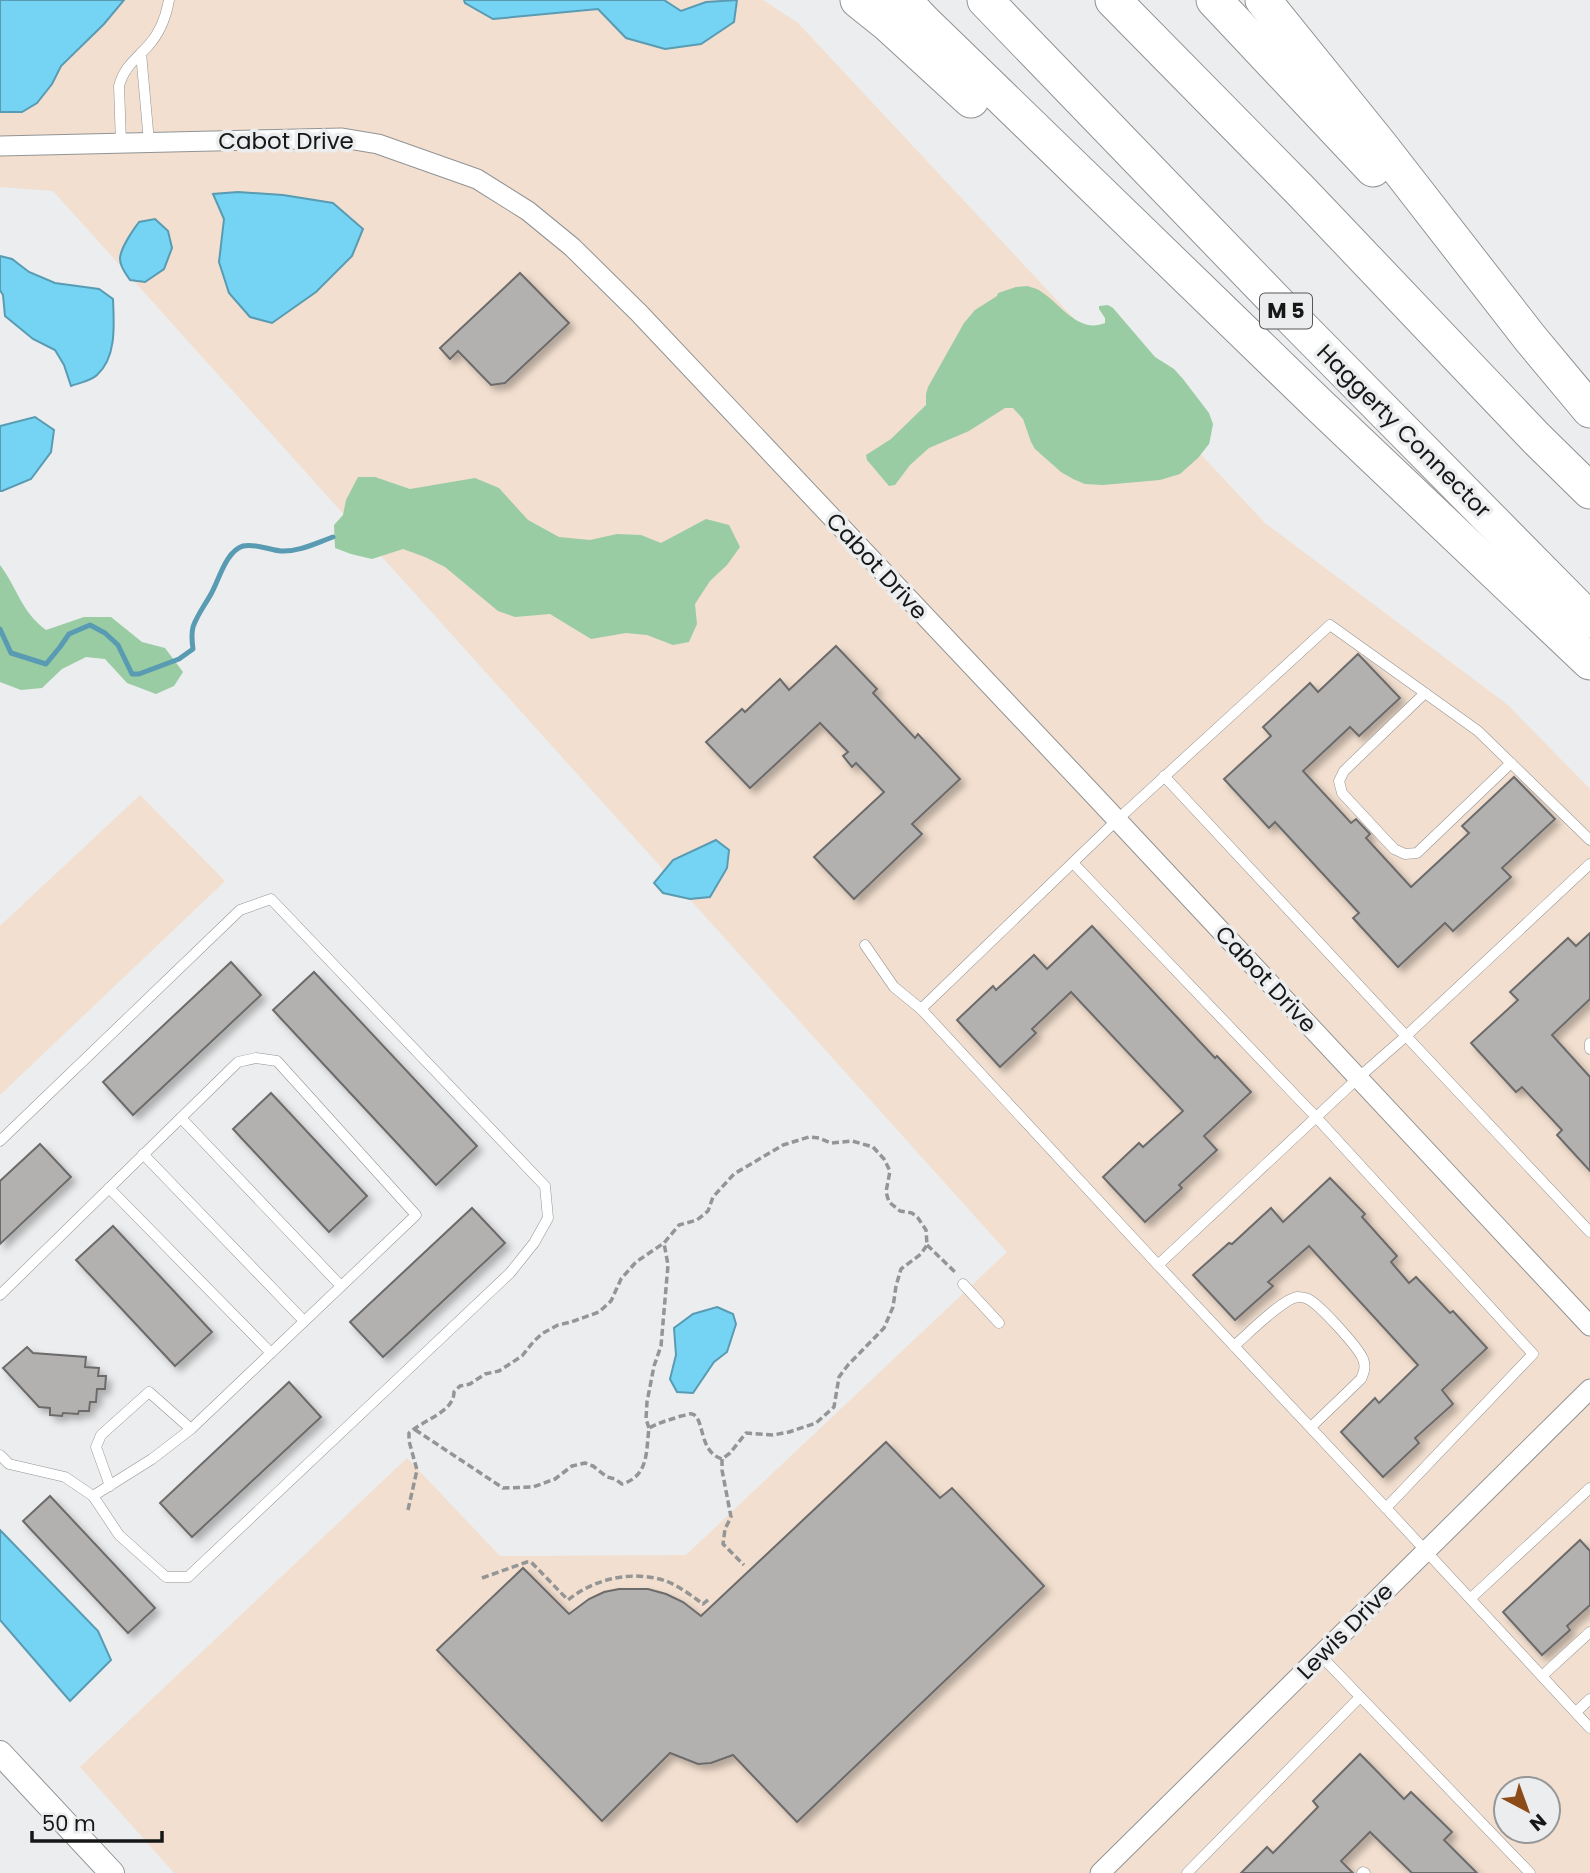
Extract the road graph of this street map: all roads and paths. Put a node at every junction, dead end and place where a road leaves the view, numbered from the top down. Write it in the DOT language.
graph roads {
  1 [pos="169,0"];
  2 [pos="858,0"];
  3 [pos="903,0"];
  4 [pos="985,0"];
  5 [pos="1113,0"];
  6 [pos="1214,0"];
  7 [pos="1263,0"];
  8 [pos="141,53"];
  9 [pos="149,142"];
  10 [pos="121,143"];
  11 [pos="0,146"];
  12 [pos="1207,296"];
  13 [pos="1530,338"];
  14 [pos="1590,410"];
  15 [pos="1590,491"];
  16 [pos="1590,620"];
  17 [pos="1590,662"];
  18 [pos="1425,693"];
  19 [pos="1511,763"];
  20 [pos="1164,776"];
  21 [pos="1117,820"];
  22 [pos="1590,841"];
  23 [pos="1073,863"];
  24 [pos="1590,864"];
  25 [pos="865,945"];
  26 [pos="921,1009"];
  27 [pos="1406,1036"];
  28 [pos="1590,1043"];
  29 [pos="1590,1049"];
  30 [pos="1358,1078"];
  31 [pos="1316,1117"];
  32 [pos="181,1118"];
  33 [pos="0,1141"];
  34 [pos="143,1154"];
  35 [pos="109,1188"];
  36 [pos="1590,1232"];
  37 [pos="664,1243"];
  38 [pos="927,1245"];
  39 [pos="1158,1265"];
  40 [pos="963,1284"];
  41 [pos="341,1286"];
  42 [pos="0,1295"];
  43 [pos="304,1321"];
  44 [pos="999,1323"];
  45 [pos="1590,1326"];
  46 [pos="1234,1346"];
  47 [pos="271,1353"];
  48 [pos="1590,1389"];
  49 [pos="1311,1427"];
  50 [pos="649,1428"];
  51 [pos="191,1429"];
  52 [pos="414,1429"];
  53 [pos="0,1455"];
  54 [pos="722,1458"];
  55 [pos="9,1464"];
  56 [pos="0,1473"];
  57 [pos="110,1486"];
  58 [pos="1590,1488"];
  59 [pos="93,1496"];
  60 [pos="1386,1508"];
  61 [pos="408,1510"];
  62 [pos="1426,1551"];
  63 [pos="744,1565"];
  64 [pos="482,1578"];
  65 [pos="709,1598"];
  66 [pos="1471,1598"];
  67 [pos="1590,1632"];
  68 [pos="1320,1656"];
  69 [pos="1542,1676"];
  70 [pos="1360,1697"];
  71 [pos="1590,1699"];
  72 [pos="1576,1712"];
  73 [pos="1590,1728"];
  74 [pos="0,1752"];
  75 [pos="1102,1872"];
  76 [pos="112,1873"];
  77 [pos="1187,1873"];
  78 [pos="1530,1873"];
  1 -- 8 [label="lane"];
  2 -- 12 [label="highway"];
  3 -- 12 [label="highway"];
  4 -- 16 [label="highway, Haggerty Connector / M 5"];
  5 -- 15 [label="highway"];
  6 -- 13 [label="highway"];
  7 -- 13 [label="highway"];
  8 -- 9 [label="lane"];
  8 -- 10 [label="lane"];
  9 -- 10 [label="street, Cabot Drive"];
  9 -- 21 [label="street, Cabot Drive"];
  10 -- 11 [label="street, Cabot Drive"];
  12 -- 17 [label="highway"];
  13 -- 14 [label="highway"];
  18 -- 19 [label="lane"];
  18 -- 19 [label="lane"];
  18 -- 20 [label="lane"];
  19 -- 22 [label="lane"];
  20 -- 21 [label="lane"];
  20 -- 27 [label="lane"];
  21 -- 23 [label="lane"];
  21 -- 30 [label="street, Cabot Drive"];
  23 -- 26 [label="lane"];
  23 -- 31 [label="lane"];
  24 -- 27 [label="lane"];
  25 -- 26 [label="lane"];
  26 -- 39 [label="lane"];
  27 -- 30 [label="lane"];
  27 -- 36 [label="lane"];
  28 -- 29 [label="lane"];
  30 -- 31 [label="lane"];
  30 -- 45 [label="street, Cabot Drive"];
  31 -- 39 [label="lane"];
  31 -- 60 [label="lane"];
  32 -- 34 [label="lane"];
  32 -- 41 [label="lane"];
  32 -- 41 [label="lane"];
  33 -- 59 [label="lane"];
  34 -- 35 [label="lane"];
  34 -- 43 [label="lane"];
  35 -- 42 [label="lane"];
  35 -- 47 [label="lane"];
  37 -- 38 [label="path"];
  37 -- 50 [label="path"];
  37 -- 52 [label="path"];
  38 -- 40 [label="path"];
  38 -- 54 [label="path"];
  39 -- 46 [label="lane"];
  40 -- 44 [label="lane"];
  41 -- 43 [label="lane"];
  43 -- 47 [label="lane"];
  46 -- 49 [label="lane"];
  46 -- 49 [label="lane"];
  47 -- 51 [label="lane"];
  48 -- 62 [label="street, Lewis Drive"];
  49 -- 60 [label="lane"];
  50 -- 52 [label="path"];
  50 -- 54 [label="path"];
  51 -- 57 [label="lane"];
  51 -- 57 [label="lane"];
  52 -- 61 [label="path"];
  53 -- 55 [label="lane"];
  54 -- 63 [label="path"];
  55 -- 56 [label="lane"];
  55 -- 59 [label="lane"];
  57 -- 59 [label="lane"];
  58 -- 66 [label="lane"];
  60 -- 62 [label="lane"];
  62 -- 66 [label="lane"];
  62 -- 68 [label="street, Lewis Drive"];
  64 -- 65 [label="path"];
  66 -- 69 [label="lane"];
  67 -- 69 [label="lane"];
  68 -- 70 [label="lane"];
  68 -- 75 [label="street, Lewis Drive"];
  69 -- 72 [label="lane"];
  70 -- 77 [label="lane"];
  70 -- 78 [label="lane"];
  71 -- 72 [label="lane"];
  72 -- 73 [label="lane"];
  74 -- 76 [label="street"];
}
